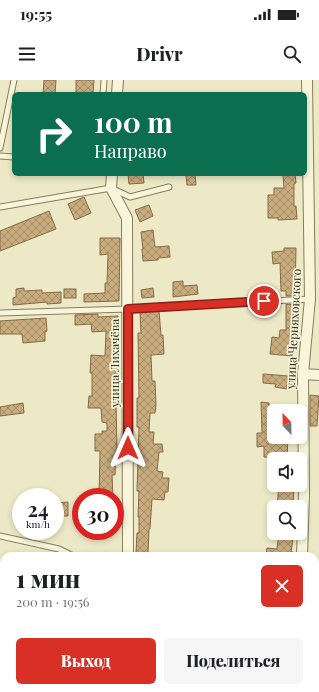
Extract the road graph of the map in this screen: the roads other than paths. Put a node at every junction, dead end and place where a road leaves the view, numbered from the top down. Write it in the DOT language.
graph roads {
  1 [pos="14,80"];
  2 [pos="104,80"];
  3 [pos="118,80"];
  4 [pos="307,80"];
  5 [pos="103,92"];
  6 [pos="117,92"];
  7 [pos="0,148"];
  8 [pos="0,156"];
  9 [pos="12,157"];
  10 [pos="112,176"];
  11 [pos="169,187"];
  12 [pos="111,188"];
  13 [pos="0,207"];
  14 [pos="310,299"];
  15 [pos="128,309"];
  16 [pos="0,313"];
  17 [pos="303,374"];
  18 [pos="319,375"];
  19 [pos="0,536"];
  20 [pos="66,552"];
  21 [pos="128,552"];
  22 [pos="302,552"];
  1 -- 7 [label="lane"];
  2 -- 5 [label="lane"];
  3 -- 6 [label="street"];
  4 -- 14 [label="street, улица Черняховского"];
  8 -- 9 [label="lane"];
  10 -- 12 [label="street"];
  11 -- 12 [label="lane"];
  12 -- 13 [label="lane"];
  12 -- 15 [label="street, улица Лихачёва"];
  14 -- 15 [label="lane"];
  14 -- 17 [label="street, улица Черняховского"];
  15 -- 16 [label="lane"];
  15 -- 21 [label="street, улица Лихачёва"];
  17 -- 18 [label="street"];
  17 -- 22 [label="street, улица Черняховского"];
  19 -- 20 [label="lane"];
}
